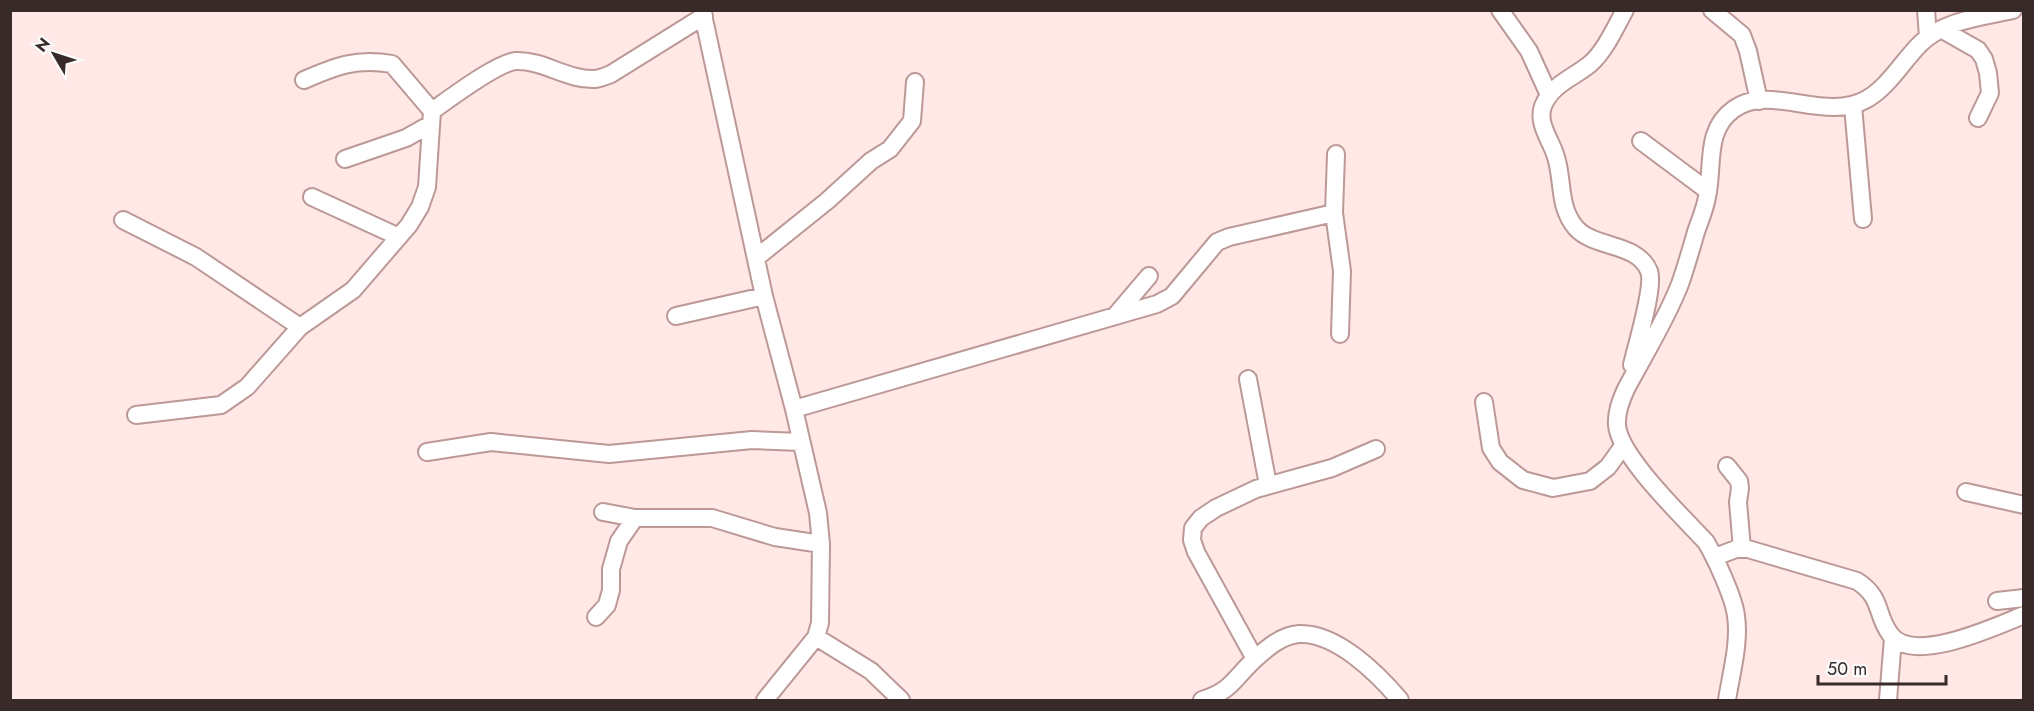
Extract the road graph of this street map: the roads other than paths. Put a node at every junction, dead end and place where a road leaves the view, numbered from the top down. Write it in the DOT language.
graph roads {
  1 [pos="1500,10"];
  2 [pos="1625,10"];
  3 [pos="1712,10"];
  4 [pos="1926,10"];
  5 [pos="2013,10"];
  6 [pos="703,13"];
  7 [pos="1935,33"];
  8 [pos="304,80"];
  9 [pos="915,82"];
  10 [pos="1549,95"];
  11 [pos="1759,101"];
  12 [pos="1852,106"];
  13 [pos="431,117"];
  14 [pos="1978,118"];
  15 [pos="1641,141"];
  16 [pos="1336,154"];
  17 [pos="345,159"];
  18 [pos="1708,191"];
  19 [pos="312,197"];
  20 [pos="1334,213"];
  21 [pos="1863,219"];
  22 [pos="123,220"];
  23 [pos="399,237"];
  24 [pos="756,258"];
  25 [pos="1149,276"];
  26 [pos="764,296"];
  27 [pos="675,316"];
  28 [pos="1115,316"];
  29 [pos="300,327"];
  30 [pos="1340,334"];
  31 [pos="1248,380"];
  32 [pos="1626,389"];
  33 [pos="1484,402"];
  34 [pos="794,409"];
  35 [pos="136,415"];
  36 [pos="801,442"];
  37 [pos="1623,446"];
  38 [pos="1376,449"];
  39 [pos="428,452"];
  40 [pos="1726,466"];
  41 [pos="1268,485"];
  42 [pos="1966,492"];
  43 [pos="2024,505"];
  44 [pos="603,512"];
  45 [pos="635,518"];
  46 [pos="821,544"];
  47 [pos="1742,549"];
  48 [pos="1715,557"];
  49 [pos="2024,597"];
  50 [pos="1997,601"];
  51 [pos="2023,616"];
  52 [pos="597,617"];
  53 [pos="816,637"];
  54 [pos="1893,638"];
  55 [pos="1255,659"];
  56 [pos="765,700"];
  57 [pos="901,700"];
  58 [pos="1202,700"];
  59 [pos="1400,700"];
  60 [pos="1727,700"];
  61 [pos="1888,700"];
  1 -- 10 [label="street"];
  2 -- 10 [label="street"];
  3 -- 11 [label="street"];
  4 -- 7 [label="street"];
  5 -- 7 [label="street"];
  6 -- 13 [label="street"];
  6 -- 24 [label="street"];
  7 -- 12 [label="street"];
  7 -- 14 [label="street"];
  8 -- 13 [label="street"];
  9 -- 24 [label="street"];
  10 -- 32 [label="street"];
  11 -- 12 [label="street"];
  11 -- 18 [label="street"];
  12 -- 21 [label="street"];
  13 -- 17 [label="street"];
  13 -- 23 [label="street"];
  15 -- 18 [label="street"];
  16 -- 20 [label="street"];
  18 -- 32 [label="street"];
  19 -- 23 [label="street"];
  20 -- 28 [label="street"];
  20 -- 30 [label="street"];
  22 -- 29 [label="street"];
  23 -- 29 [label="street"];
  24 -- 26 [label="street"];
  25 -- 28 [label="street"];
  26 -- 27 [label="street"];
  26 -- 34 [label="street"];
  28 -- 34 [label="street"];
  29 -- 35 [label="street"];
  31 -- 41 [label="street"];
  32 -- 37 [label="street"];
  33 -- 37 [label="street"];
  34 -- 36 [label="street"];
  36 -- 39 [label="street"];
  36 -- 46 [label="street"];
  37 -- 48 [label="street"];
  38 -- 41 [label="street"];
  40 -- 47 [label="street"];
  41 -- 55 [label="street"];
  42 -- 43 [label="street"];
  44 -- 45 [label="street"];
  45 -- 46 [label="street"];
  45 -- 52 [label="street"];
  46 -- 53 [label="street"];
  47 -- 48 [label="street"];
  47 -- 54 [label="street"];
  48 -- 60 [label="street"];
  49 -- 50 [label="street"];
  51 -- 54 [label="street"];
  53 -- 56 [label="street"];
  53 -- 57 [label="street"];
  54 -- 61 [label="street"];
  55 -- 58 [label="street"];
  55 -- 59 [label="street"];
}
